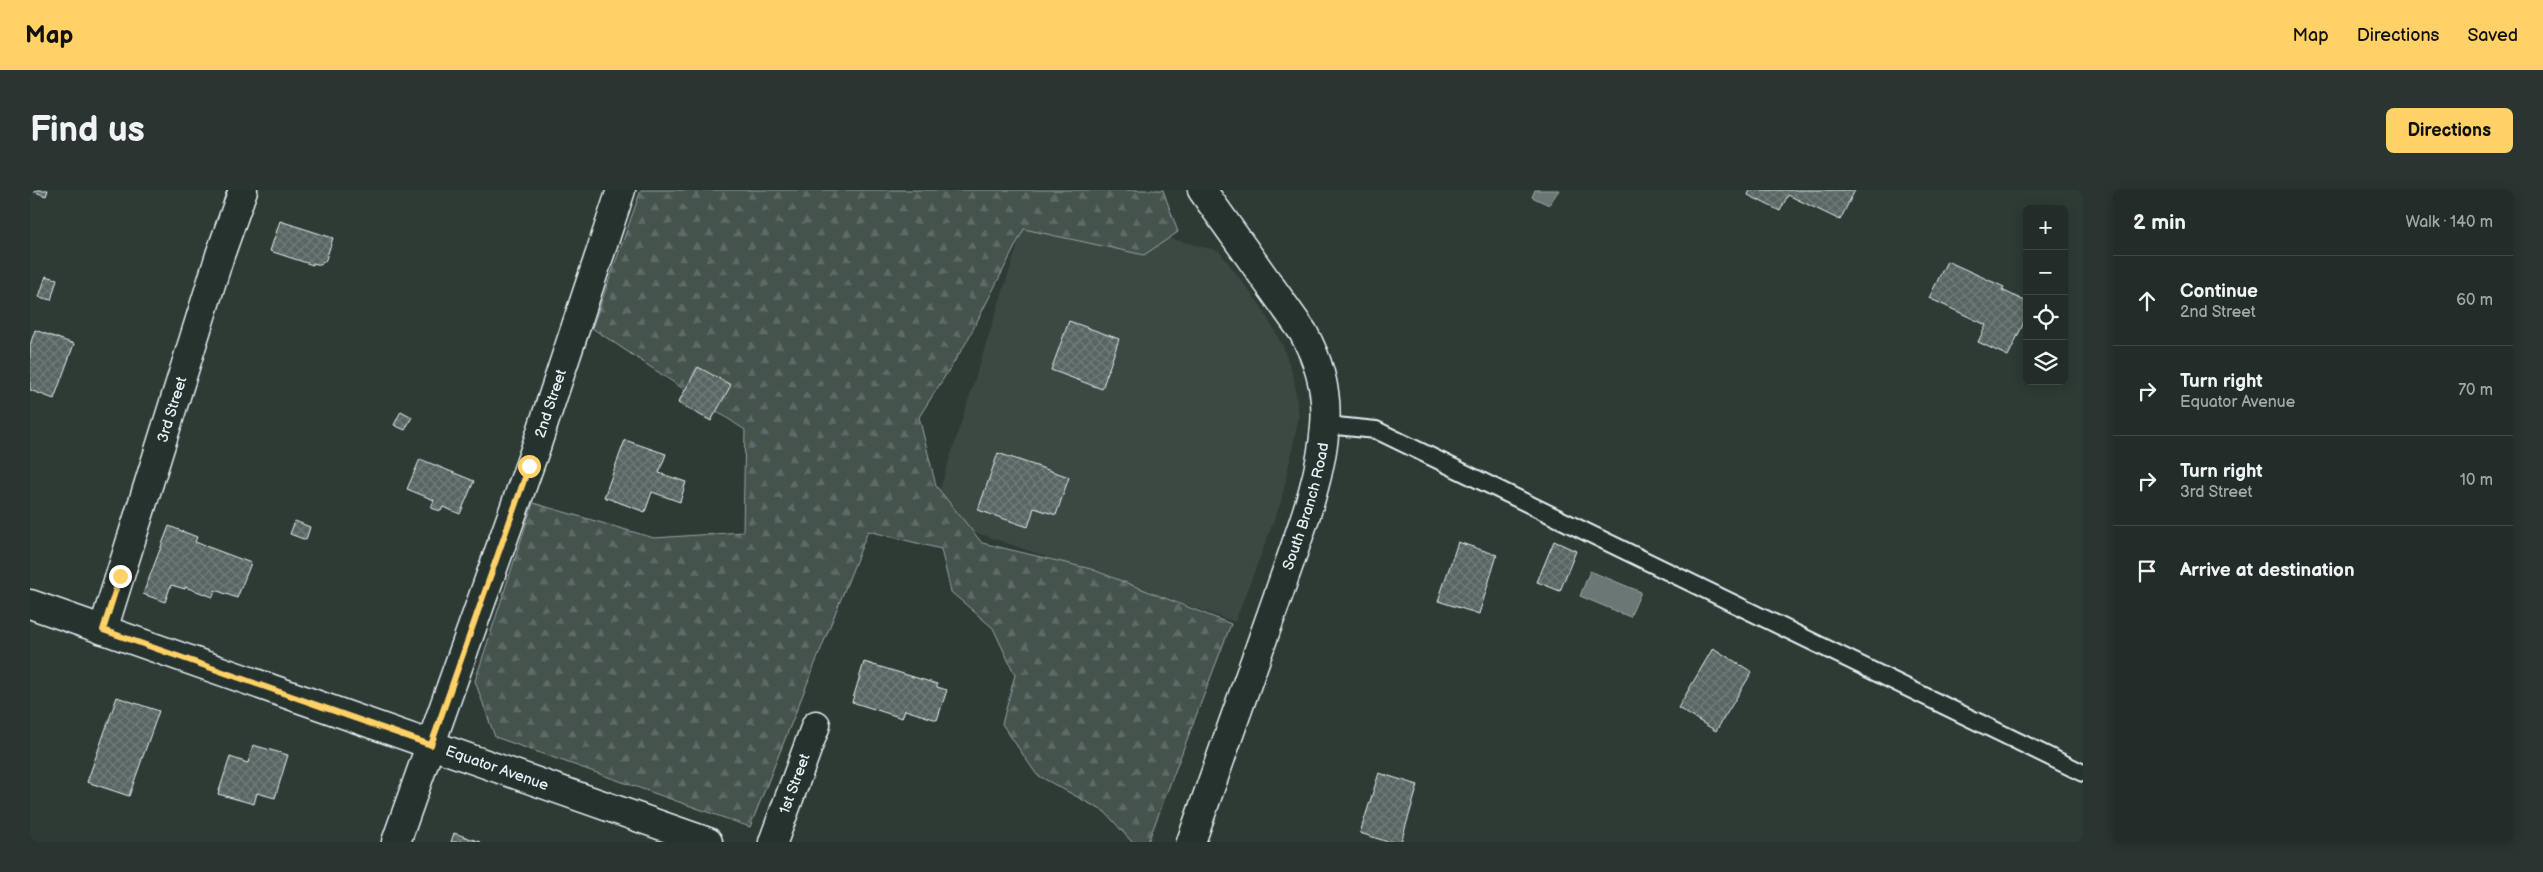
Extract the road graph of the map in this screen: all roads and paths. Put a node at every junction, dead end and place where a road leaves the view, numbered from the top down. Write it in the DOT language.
graph roads {
  1 [pos="243,190"];
  2 [pos="620,190"];
  3 [pos="1202,190"];
  4 [pos="1326,425"];
  5 [pos="30,604"];
  6 [pos="103,630"];
  7 [pos="816,725"];
  8 [pos="431,745"];
  9 [pos="2083,773"];
  10 [pos="396,842"];
  11 [pos="708,842"];
  12 [pos="773,842"];
  13 [pos="1190,842"];
  1 -- 6 [label="street, 3rd Street"];
  2 -- 8 [label="street, 2nd Street"];
  3 -- 4 [label="street, South Branch Road"];
  4 -- 9 [label="lane"];
  4 -- 13 [label="street, South Branch Road"];
  5 -- 6 [label="street, Equator Avenue"];
  6 -- 8 [label="street, Equator Avenue"];
  7 -- 12 [label="street, 1st Street"];
  8 -- 10 [label="street, 2nd Street"];
  8 -- 11 [label="street, Equator Avenue"];
}
